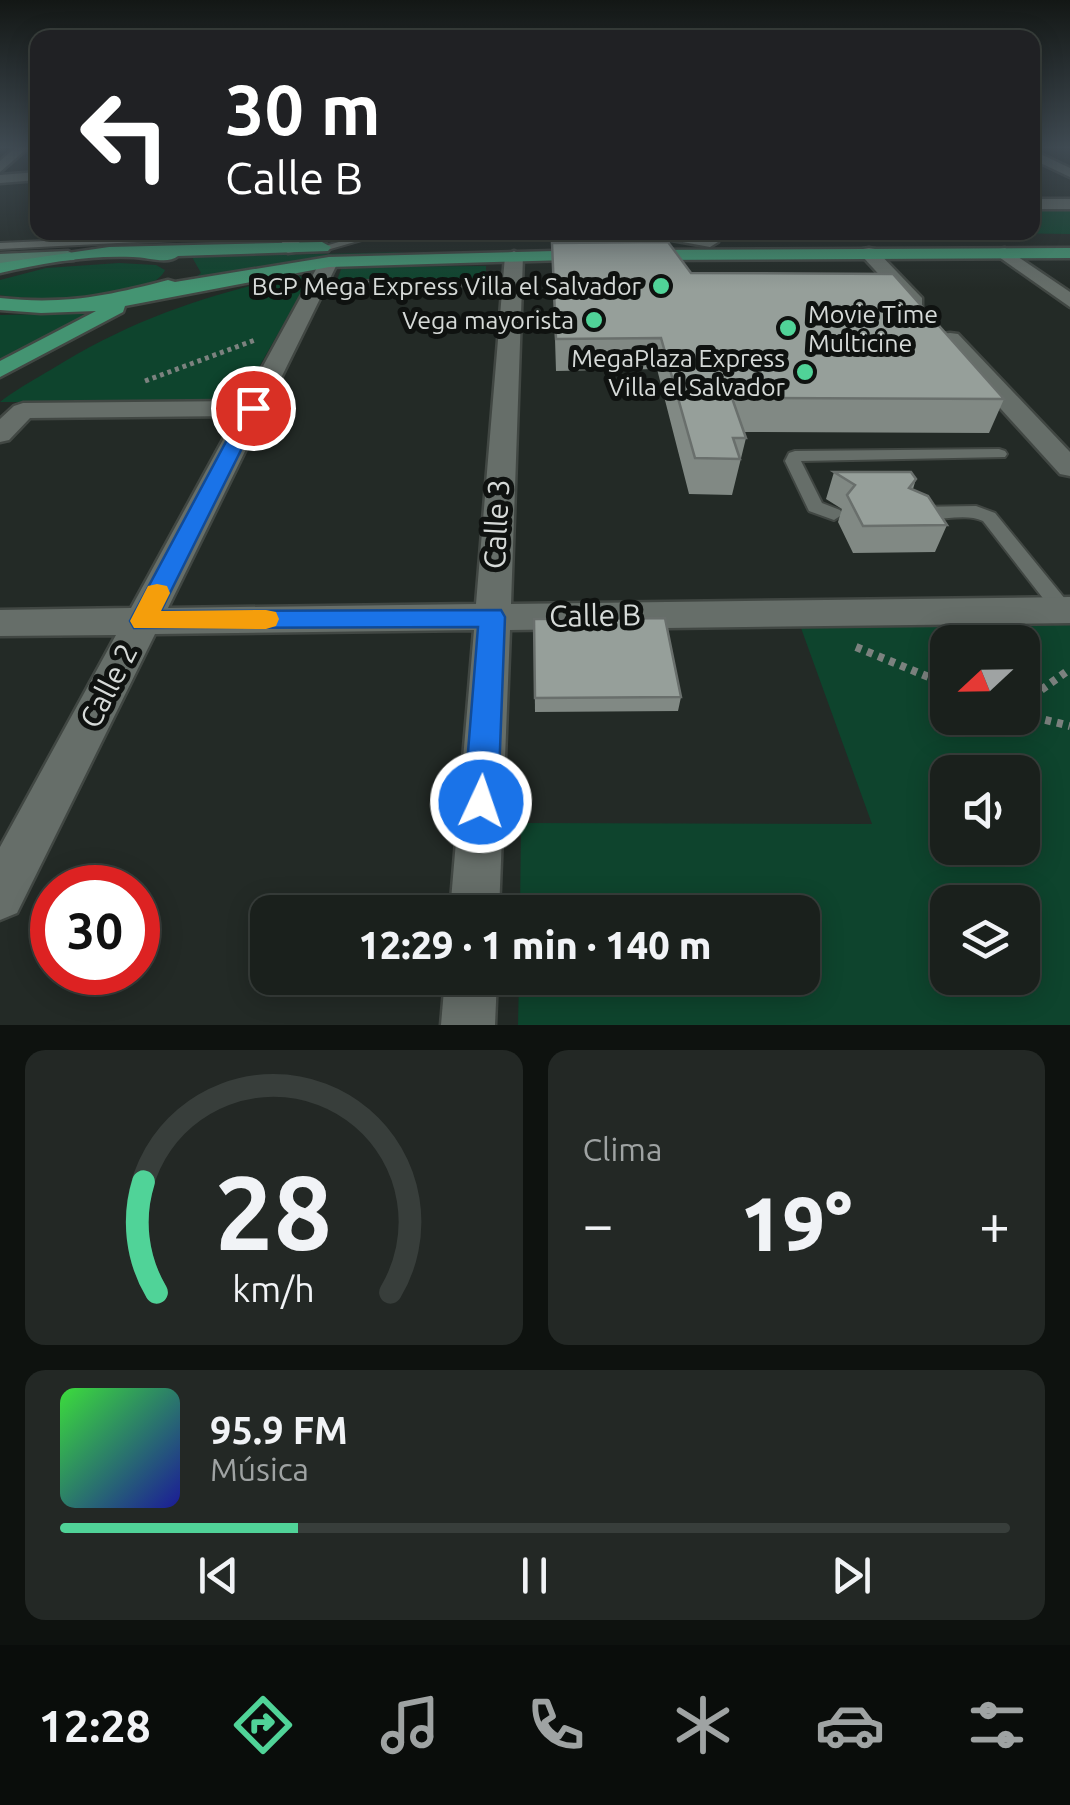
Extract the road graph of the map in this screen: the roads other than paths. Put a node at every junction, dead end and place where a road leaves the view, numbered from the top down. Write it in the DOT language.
graph roads {
  1 [pos="1040,204"];
  2 [pos="1070,204"];
  3 [pos="220,240"];
  4 [pos="273,240"];
  5 [pos="297,240"];
  6 [pos="368,240"];
  7 [pos="568,240"];
  8 [pos="695,240"];
  9 [pos="1070,240"];
  10 [pos="710,242"];
  11 [pos="562,244"];
  12 [pos="0,246"];
  13 [pos="154,252"];
  14 [pos="1005,253"];
  15 [pos="1070,253"];
  16 [pos="869,254"];
  17 [pos="68,256"];
  18 [pos="333,256"];
  19 [pos="0,259"];
  20 [pos="0,268"];
  21 [pos="513,270"];
  22 [pos="146,294"];
  23 [pos="1070,301"];
  24 [pos="0,304"];
  25 [pos="0,370"];
  26 [pos="253,408"];
  27 [pos="0,434"];
  28 [pos="999,454"];
  29 [pos="1070,468"];
  30 [pos="911,513"];
  31 [pos="834,514"];
  32 [pos="1067,610"];
  33 [pos="492,617"];
  34 [pos="143,621"];
  35 [pos="0,622"];
  36 [pos="476,895"];
  37 [pos="0,896"];
  38 [pos="470,995"];
  39 [pos="468,1025"];
  1 -- 2 [label="street"];
  3 -- 12 [label="lane"];
  4 -- 13 [label="main road"];
  5 -- 18 [label="main road"];
  6 -- 18 [label="lane"];
  7 -- 11 [label="street"];
  8 -- 10 [label="street"];
  9 -- 10 [label="main road"];
  10 -- 11 [label="main road"];
  11 -- 18 [label="main road"];
  13 -- 17 [label="main road"];
  13 -- 22 [label="main road"];
  14 -- 15 [label="main road"];
  14 -- 16 [label="main road"];
  14 -- 23 [label="street"];
  16 -- 21 [label="main road"];
  16 -- 29 [label="street"];
  17 -- 19 [label="main road"];
  17 -- 20 [label="main road"];
  18 -- 21 [label="main road"];
  18 -- 21 [label="lane"];
  18 -- 22 [label="main road"];
  18 -- 26 [label="street, Calle 2"];
  21 -- 33 [label="street, Calle 3"];
  22 -- 24 [label="main road"];
  22 -- 25 [label="main road"];
  26 -- 27 [label="street"];
  26 -- 34 [label="street, Calle 2"];
  28 -- 31 [label="lane"];
  30 -- 32 [label="lane"];
  32 -- 33 [label="street, Calle B"];
  33 -- 34 [label="street, Calle B"];
  33 -- 36 [label="street, Calle 3"];
  34 -- 35 [label="street, Calle B"];
  34 -- 37 [label="street, Calle 2"];
  38 -- 39 [label="street"];
}
